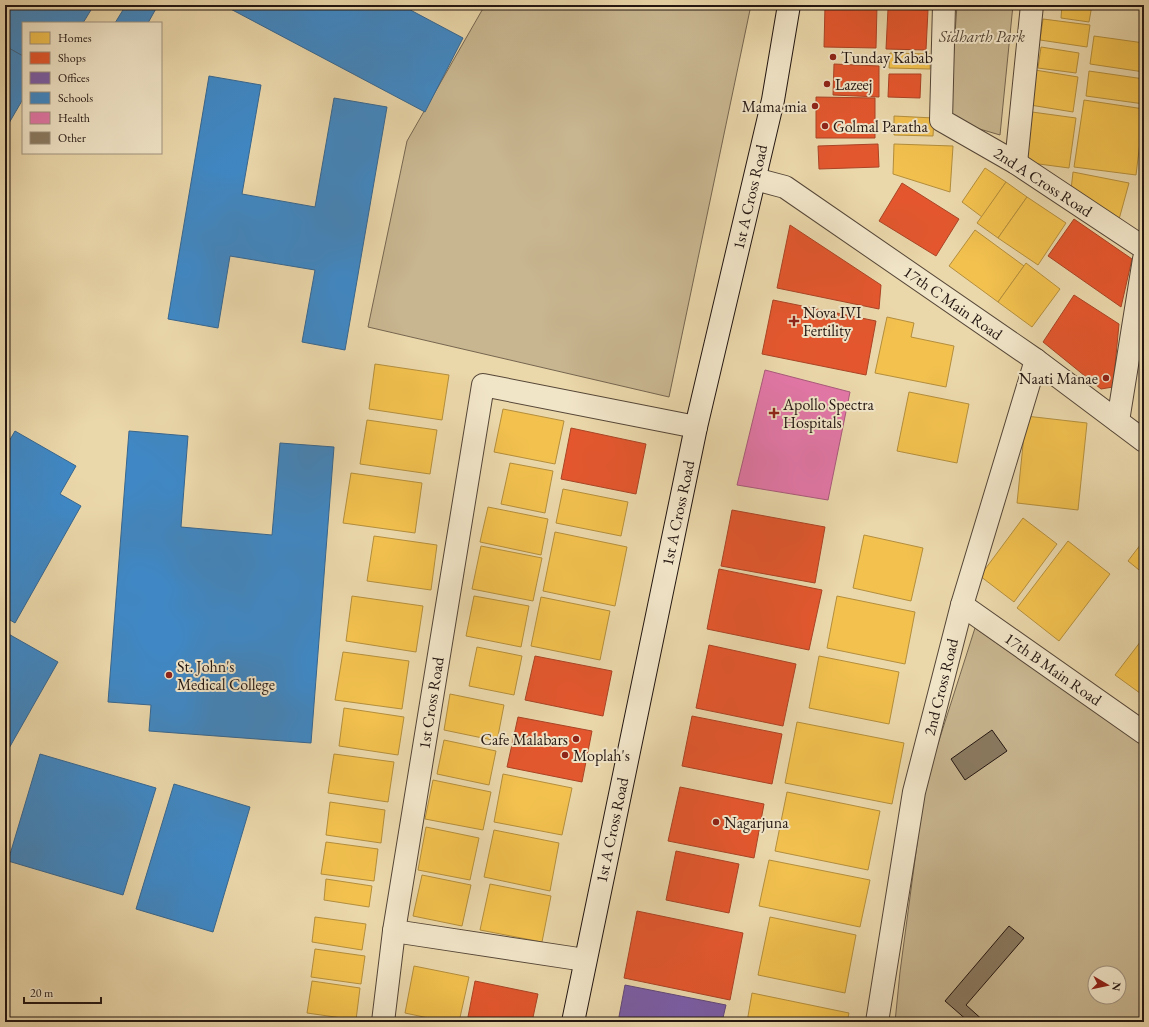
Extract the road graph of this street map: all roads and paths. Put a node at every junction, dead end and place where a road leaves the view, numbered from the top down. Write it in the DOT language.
graph roads {
  1 [pos="789,5"];
  2 [pos="944,5"];
  3 [pos="1032,5"];
  4 [pos="1016,163"];
  5 [pos="755,179"];
  6 [pos="1144,248"];
  7 [pos="1144,259"];
  8 [pos="1036,360"];
  9 [pos="1118,421"];
  10 [pos="696,427"];
  11 [pos="1144,441"];
  12 [pos="962,605"];
  13 [pos="1144,733"];
  14 [pos="394,930"];
  15 [pos="585,960"];
  16 [pos="383,1022"];
  17 [pos="573,1022"];
  18 [pos="877,1022"];
  1 -- 5 [label="street, 1st A Cross Road"];
  2 -- 4 [label="street, 2nd A Cross Road"];
  3 -- 4 [label="street"];
  4 -- 6 [label="street, 2nd A Cross Road"];
  5 -- 8 [label="street, 17th C Main Road"];
  5 -- 10 [label="street, 1st A Cross Road"];
  7 -- 9 [label="street"];
  8 -- 9 [label="street, 17th C Main Road"];
  8 -- 12 [label="street, 2nd Cross Road"];
  9 -- 11 [label="street, 17th C Main Road"];
  10 -- 14 [label="street, 1st Cross Road"];
  10 -- 15 [label="street, 1st A Cross Road"];
  12 -- 13 [label="street, 17th B Main Road"];
  12 -- 18 [label="street, 2nd Cross Road"];
  14 -- 15 [label="street"];
  14 -- 16 [label="street, 1st Cross Road"];
  15 -- 17 [label="street, 1st A Cross Road"];
}
